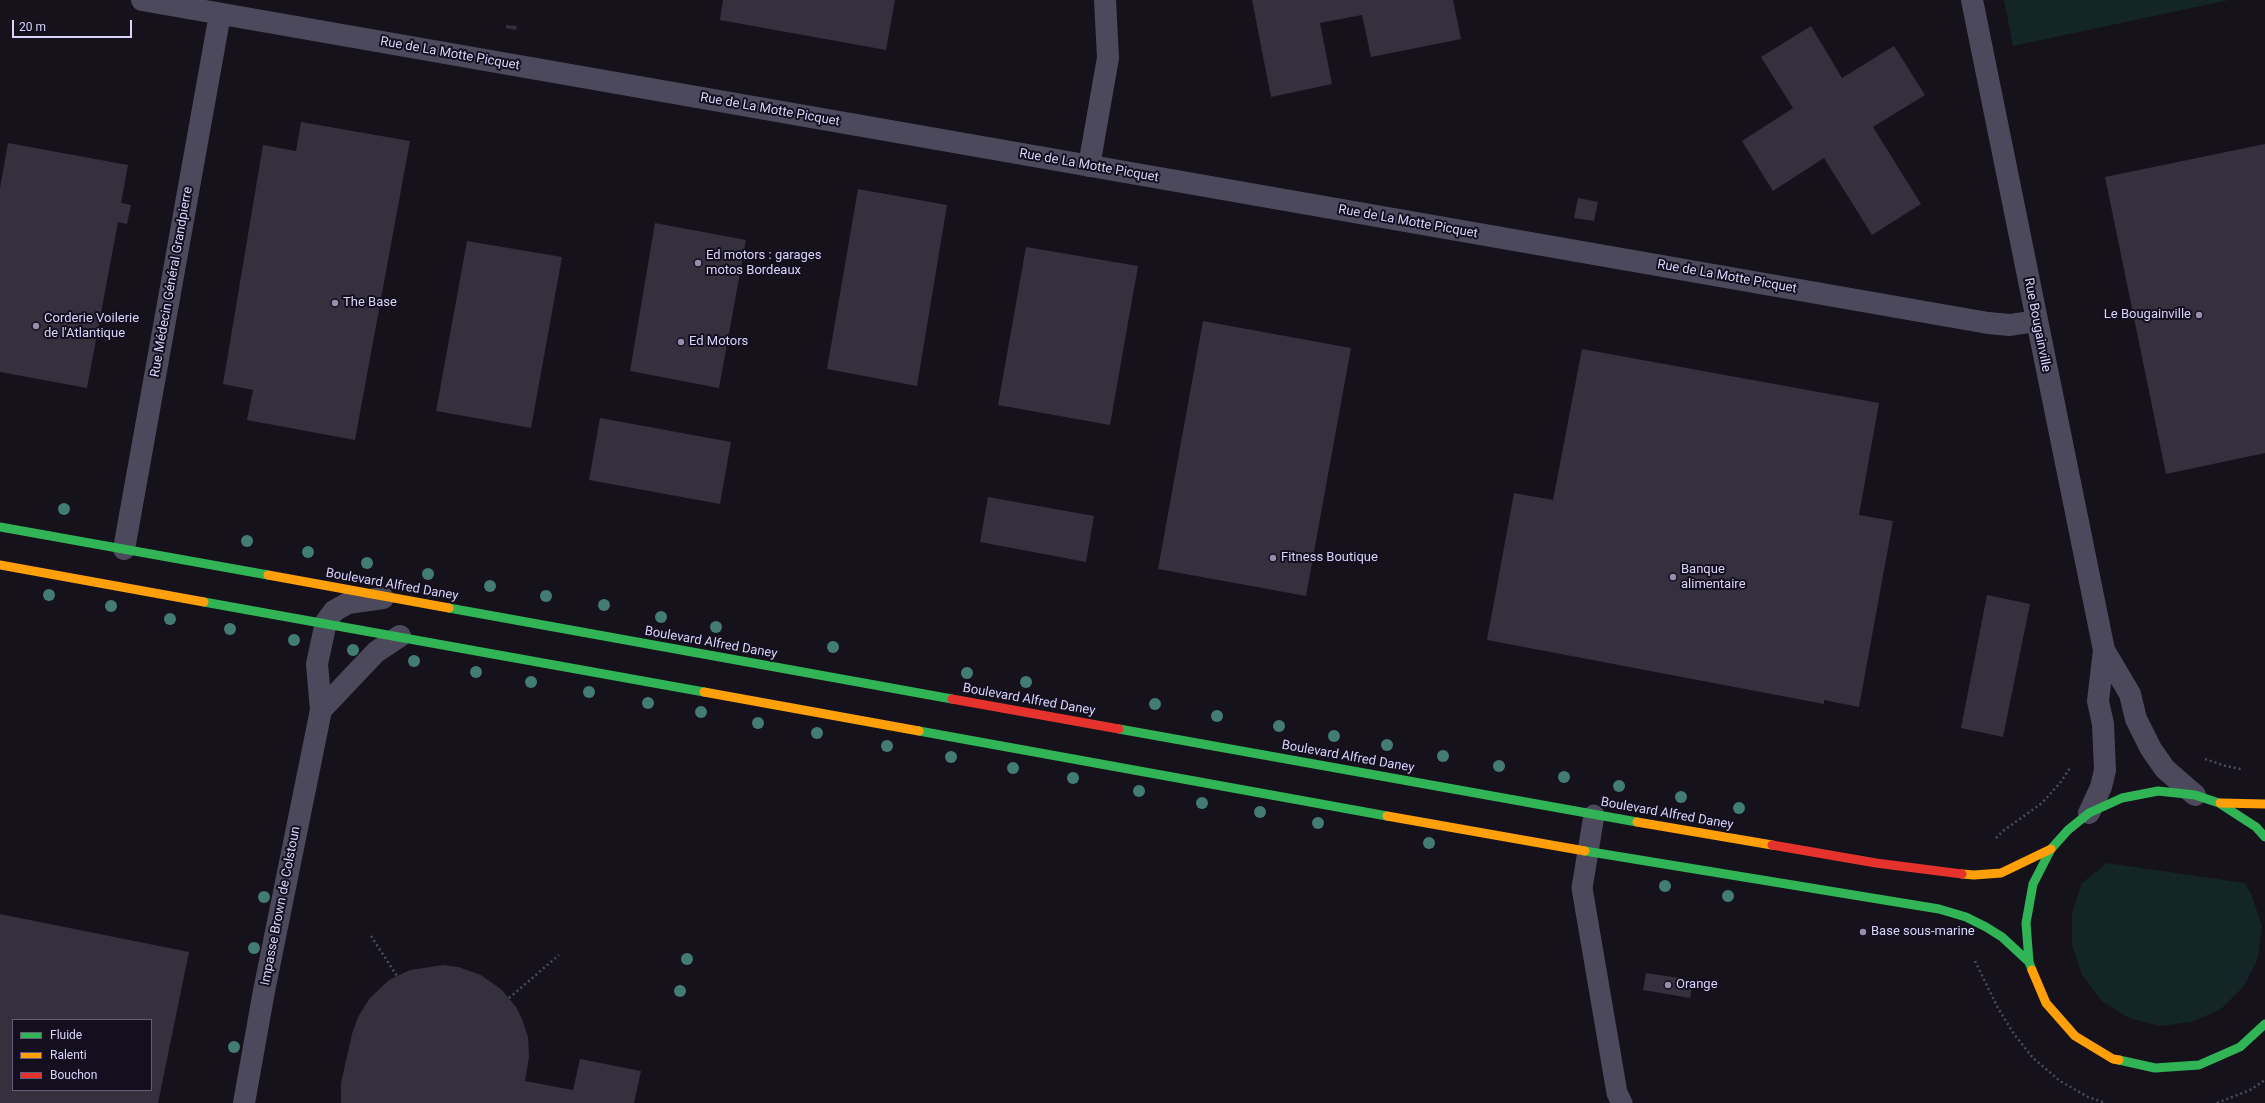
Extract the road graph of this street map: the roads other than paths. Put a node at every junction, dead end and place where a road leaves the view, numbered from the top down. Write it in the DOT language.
graph roads {
  1 [pos="142,0"];
  2 [pos="1105,0"];
  3 [pos="1972,0"];
  4 [pos="220,14"];
  5 [pos="1089,166"];
  6 [pos="2036,321"];
  7 [pos="0,527"];
  8 [pos="124,549"];
  9 [pos="0,564"];
  10 [pos="384,597"];
  11 [pos="326,622"];
  12 [pos="400,636"];
  13 [pos="2104,650"];
  14 [pos="321,710"];
  15 [pos="2195,795"];
  16 [pos="2219,803"];
  17 [pos="2265,804"];
  18 [pos="2089,813"];
  19 [pos="1594,815"];
  20 [pos="2265,837"];
  21 [pos="2052,849"];
  22 [pos="1588,852"];
  23 [pos="2029,962"];
  24 [pos="2265,1024"];
  25 [pos="244,1103"];
  26 [pos="1622,1103"];
  1 -- 4 [label="street, Rue de La Motte Picquet"];
  2 -- 5 [label="street"];
  3 -- 6 [label="street, Rue Bougainville"];
  4 -- 5 [label="street, Rue de La Motte Picquet"];
  4 -- 8 [label="street, Rue Médecin Général Grandpierre"];
  5 -- 6 [label="street, Rue de La Motte Picquet"];
  6 -- 13 [label="street, Rue Bougainville"];
  7 -- 8 [label="main road, Boulevard Alfred Daney"];
  8 -- 10 [label="main road, Boulevard Alfred Daney"];
  9 -- 11 [label="main road"];
  10 -- 11 [label="street"];
  10 -- 19 [label="main road, Boulevard Alfred Daney"];
  11 -- 12 [label="main road"];
  11 -- 14 [label="street, Impasse Brown de Colstoun"];
  12 -- 14 [label="street"];
  12 -- 22 [label="main road"];
  13 -- 15 [label="street, Rue Bougainville"];
  13 -- 18 [label="street, Rue Bougainville"];
  14 -- 25 [label="street, Impasse Brown de Colstoun"];
  15 -- 16 [label="main road"];
  15 -- 18 [label="main road"];
  16 -- 17 [label="main road"];
  16 -- 20 [label="main road"];
  18 -- 21 [label="main road"];
  19 -- 21 [label="main road, Boulevard Alfred Daney"];
  19 -- 22 [label="lane"];
  21 -- 23 [label="main road"];
  22 -- 23 [label="main road"];
  22 -- 26 [label="lane"];
  23 -- 24 [label="main road"];
}
